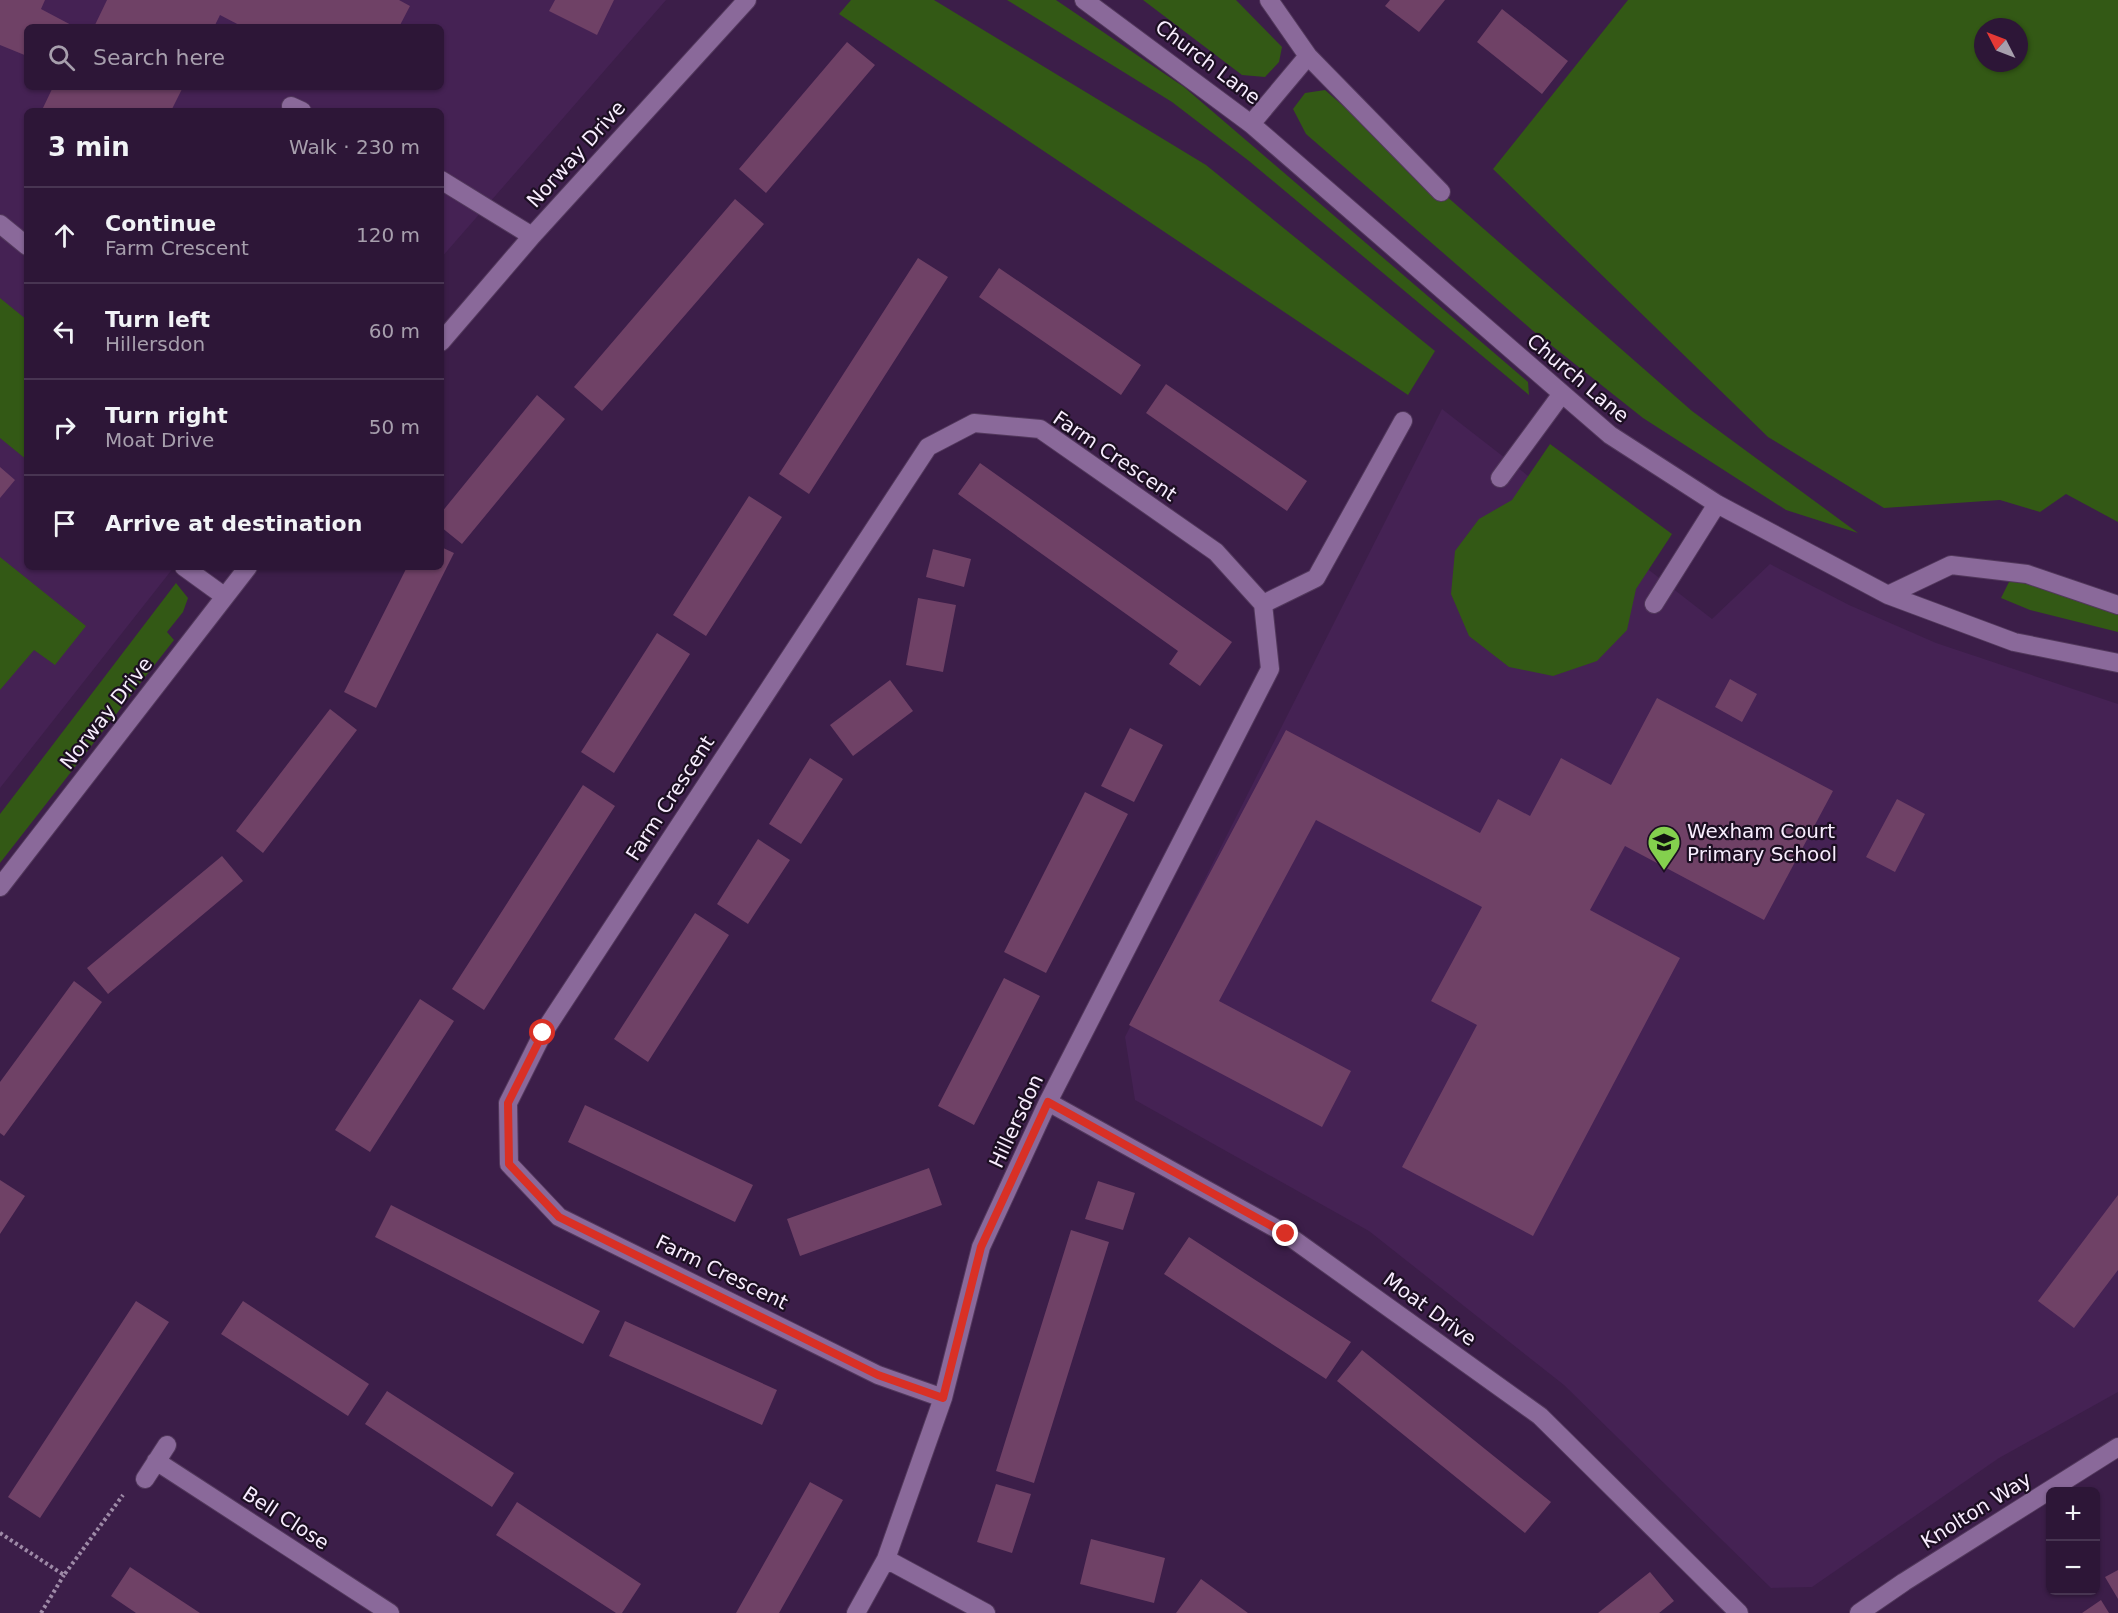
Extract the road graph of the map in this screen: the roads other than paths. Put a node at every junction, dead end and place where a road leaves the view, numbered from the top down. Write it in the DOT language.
graph roads {
  1 [pos="747,0"];
  2 [pos="1084,0"];
  3 [pos="1269,0"];
  4 [pos="1308,56"];
  5 [pos="1251,124"];
  6 [pos="444,182"];
  7 [pos="1441,192"];
  8 [pos="0,224"];
  9 [pos="532,236"];
  10 [pos="24,244"];
  11 [pos="444,339"];
  12 [pos="1561,395"];
  13 [pos="1403,421"];
  14 [pos="1500,478"];
  15 [pos="1717,504"];
  16 [pos="188,570"];
  17 [pos="238,570"];
  18 [pos="1888,595"];
  19 [pos="224,596"];
  20 [pos="1263,604"];
  21 [pos="1654,604"];
  22 [pos="2118,605"];
  23 [pos="2118,663"];
  24 [pos="0,887"];
  25 [pos="1048,1102"];
  26 [pos="943,1398"];
  27 [pos="167,1445"];
  28 [pos="2118,1447"];
  29 [pos="156,1461"];
  30 [pos="145,1479"];
  31 [pos="886,1559"];
  32 [pos="390,1613"];
  33 [pos="856,1613"];
  34 [pos="986,1613"];
  35 [pos="1739,1613"];
  36 [pos="1859,1613"];
  1 -- 9 [label="street, Norway Drive"];
  2 -- 5 [label="street, Church Lane"];
  3 -- 4 [label="street"];
  4 -- 5 [label="street"];
  4 -- 7 [label="street"];
  5 -- 12 [label="street, Church Lane"];
  6 -- 9 [label="street"];
  8 -- 10 [label="street"];
  9 -- 11 [label="street, Norway Drive"];
  12 -- 14 [label="street"];
  12 -- 15 [label="street, Church Lane"];
  13 -- 20 [label="street"];
  15 -- 18 [label="street, Church Lane"];
  15 -- 21 [label="street"];
  16 -- 19 [label="street"];
  17 -- 19 [label="street, Norway Drive"];
  18 -- 22 [label="street"];
  18 -- 23 [label="street, Church Lane"];
  19 -- 24 [label="street, Norway Drive"];
  20 -- 25 [label="street, Hillersdon"];
  20 -- 26 [label="street, Farm Crescent"];
  25 -- 26 [label="street, Hillersdon"];
  25 -- 35 [label="street, Moat Drive"];
  26 -- 31 [label="street, Hillersdon"];
  27 -- 29 [label="street"];
  28 -- 36 [label="street, Knolton Way"];
  29 -- 30 [label="street"];
  29 -- 32 [label="street, Bell Close"];
  31 -- 33 [label="street, Hillersdon"];
  31 -- 34 [label="street"];
}
